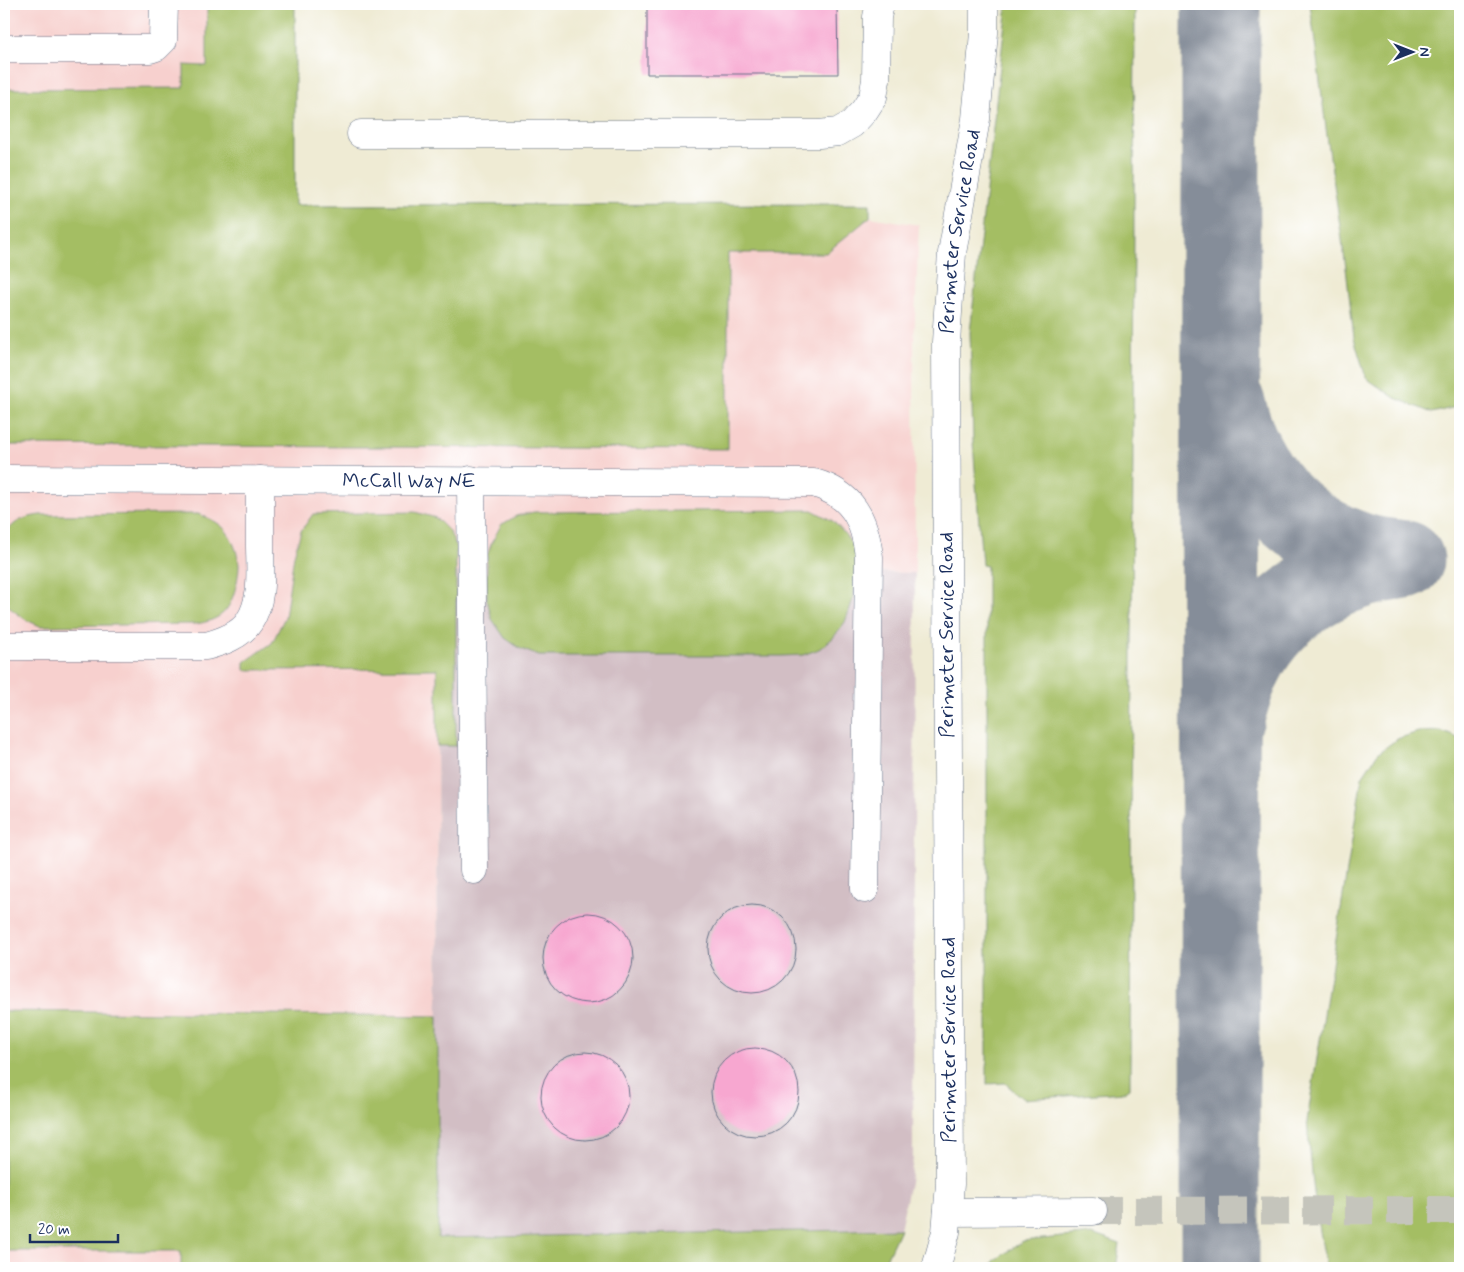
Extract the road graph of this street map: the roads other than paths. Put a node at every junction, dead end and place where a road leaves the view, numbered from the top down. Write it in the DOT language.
graph roads {
  1 [pos="164,4"];
  2 [pos="880,4"];
  3 [pos="984,4"];
  4 [pos="4,49"];
  5 [pos="361,134"];
  6 [pos="4,479"];
  7 [pos="260,480"];
  8 [pos="471,480"];
  9 [pos="4,646"];
  10 [pos="474,870"];
  11 [pos="865,889"];
  12 [pos="1093,1211"];
  13 [pos="948,1212"];
  14 [pos="936,1268"];
  1 -- 4 [label="street"];
  2 -- 5 [label="street"];
  3 -- 13 [label="street, Perimeter Service Road"];
  6 -- 7 [label="street, McCall Way NE"];
  7 -- 8 [label="street, McCall Way NE"];
  7 -- 9 [label="street"];
  8 -- 10 [label="street"];
  8 -- 11 [label="street, McCall Way NE"];
  12 -- 13 [label="street"];
  13 -- 14 [label="street, Perimeter Service Road"];
}
